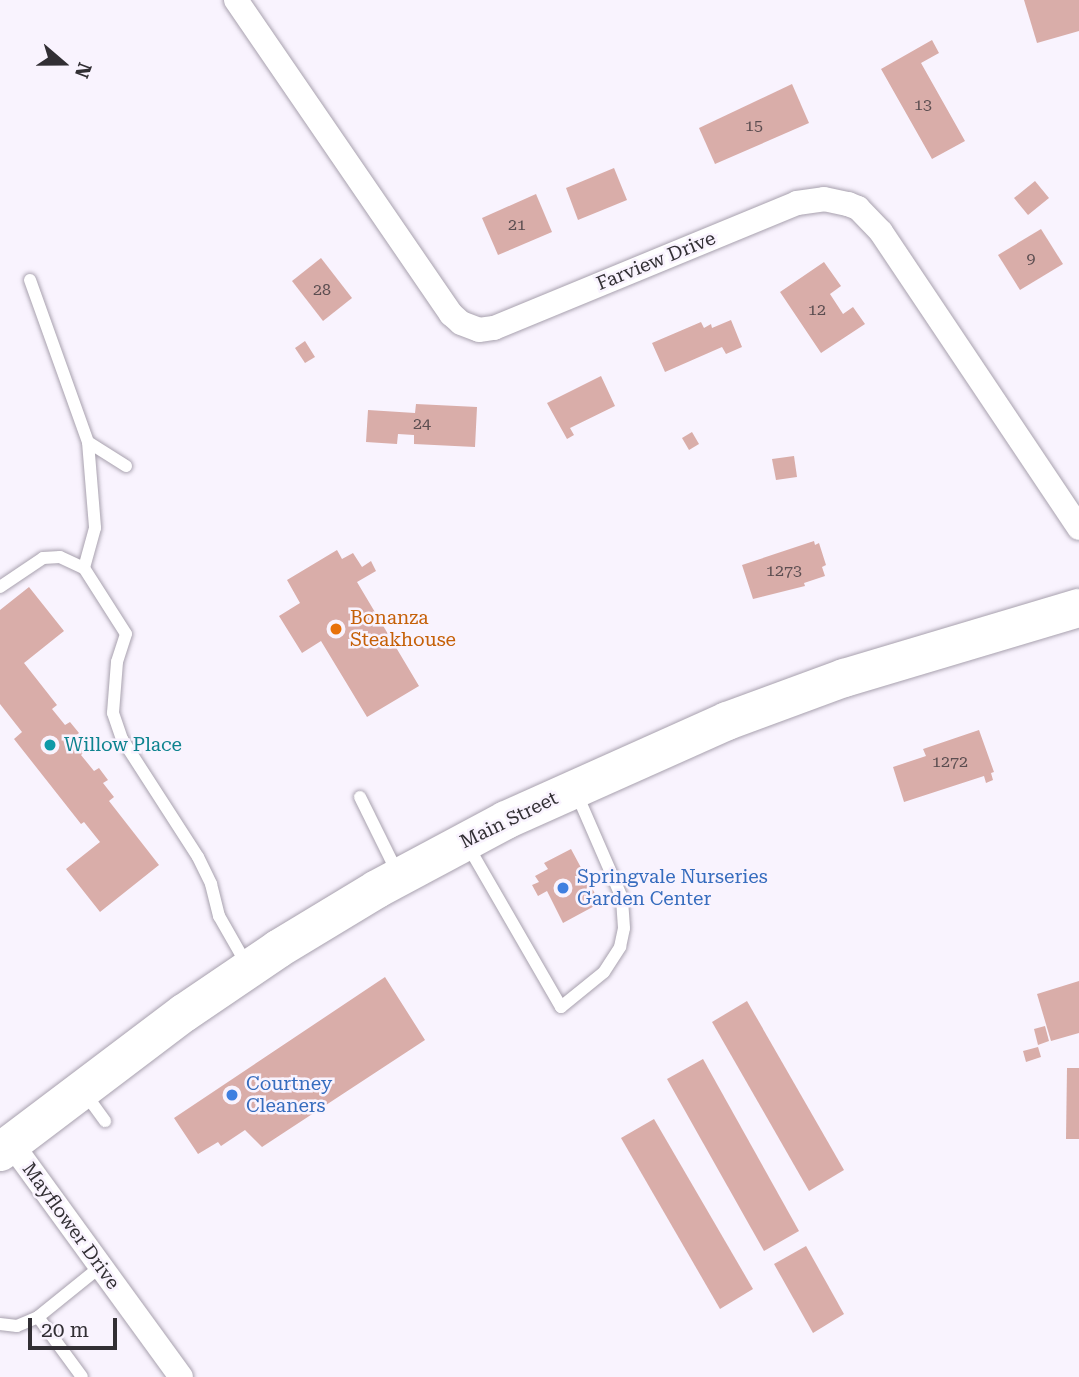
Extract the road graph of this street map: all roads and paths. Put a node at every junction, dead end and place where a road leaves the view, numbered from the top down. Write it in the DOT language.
graph roads {
  1 [pos="236,0"];
  2 [pos="30,280"];
  3 [pos="88,442"];
  4 [pos="126,466"];
  5 [pos="1079,528"];
  6 [pos="84,568"];
  7 [pos="0,587"];
  8 [pos="1079,608"];
  9 [pos="574,789"];
  10 [pos="360,797"];
  11 [pos="465,842"];
  12 [pos="400,877"];
  13 [pos="249,968"];
  14 [pos="81,1088"];
  15 [pos="105,1121"];
  16 [pos="5,1147"];
  17 [pos="100,1267"];
  18 [pos="38,1317"];
  19 [pos="0,1324"];
  20 [pos="82,1377"];
  21 [pos="181,1377"];
  1 -- 5 [label="street, Farview Drive"];
  2 -- 3 [label="lane"];
  3 -- 4 [label="lane"];
  3 -- 6 [label="lane"];
  6 -- 7 [label="lane"];
  6 -- 13 [label="lane"];
  8 -- 9 [label="highway, Main Street"];
  9 -- 11 [label="highway, Main Street"];
  9 -- 11 [label="lane"];
  10 -- 12 [label="lane"];
  11 -- 12 [label="highway, Main Street"];
  12 -- 13 [label="highway, Main Street"];
  13 -- 14 [label="highway, Main Street"];
  14 -- 15 [label="lane"];
  14 -- 16 [label="highway, Main Street"];
  16 -- 17 [label="street, Mayflower Drive"];
  17 -- 18 [label="lane"];
  17 -- 21 [label="street, Mayflower Drive"];
  18 -- 19 [label="lane"];
  18 -- 20 [label="lane"];
}
